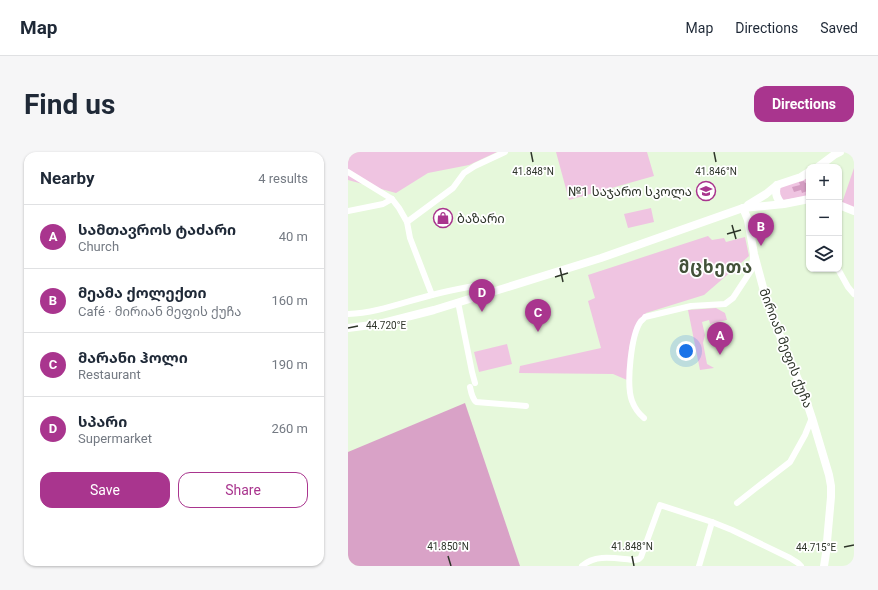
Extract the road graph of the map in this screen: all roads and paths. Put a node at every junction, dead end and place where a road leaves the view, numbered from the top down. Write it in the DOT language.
graph roads {
  1 [pos="504,152"];
  2 [pos="837,153"];
  3 [pos="822,164"];
  4 [pos="348,172"];
  5 [pos="806,174"];
  6 [pos="777,185"];
  7 [pos="392,199"];
  8 [pos="806,199"];
  9 [pos="782,204"];
  10 [pos="842,206"];
  11 [pos="744,208"];
  12 [pos="348,211"];
  13 [pos="854,211"];
  14 [pos="407,222"];
  15 [pos="754,254"];
  16 [pos="840,272"];
  17 [pos="492,292"];
  18 [pos="854,294"];
  19 [pos="432,295"];
  20 [pos="458,302"];
  21 [pos="348,314"];
  22 [pos="348,328"];
  23 [pos="476,382"];
  24 [pos="470,386"];
  25 [pos="526,406"];
  26 [pos="644,418"];
  27 [pos="812,418"];
  28 [pos="737,503"];
  29 [pos="712,522"];
  30 [pos="582,566"];
  31 [pos="699,566"];
  32 [pos="801,566"];
  33 [pos="824,566"];
  1 -- 14 [label="street"];
  2 -- 3 [label="main road"];
  4 -- 7 [label="street"];
  5 -- 6 [label="main road"];
  6 -- 9 [label="main road"];
  6 -- 11 [label="main road"];
  7 -- 12 [label="street"];
  7 -- 14 [label="street"];
  8 -- 9 [label="main road"];
  9 -- 11 [label="main road"];
  10 -- 13 [label="main road"];
  11 -- 15 [label="main road, მირიან მეფის ქუჩა"];
  11 -- 17 [label="main road"];
  14 -- 19 [label="street"];
  15 -- 26 [label="street"];
  15 -- 27 [label="main road, მირიან მეფის ქუჩა"];
  16 -- 18 [label="street"];
  17 -- 19 [label="street"];
  17 -- 20 [label="main road"];
  19 -- 21 [label="street"];
  20 -- 22 [label="main road"];
  20 -- 23 [label="street"];
  24 -- 25 [label="street"];
  27 -- 28 [label="street, მირიან მეფის ქუჩა"];
  27 -- 33 [label="main road, მირიან მეფის ქუჩა"];
  29 -- 30 [label="street"];
  29 -- 31 [label="street"];
  29 -- 32 [label="street"];
}
